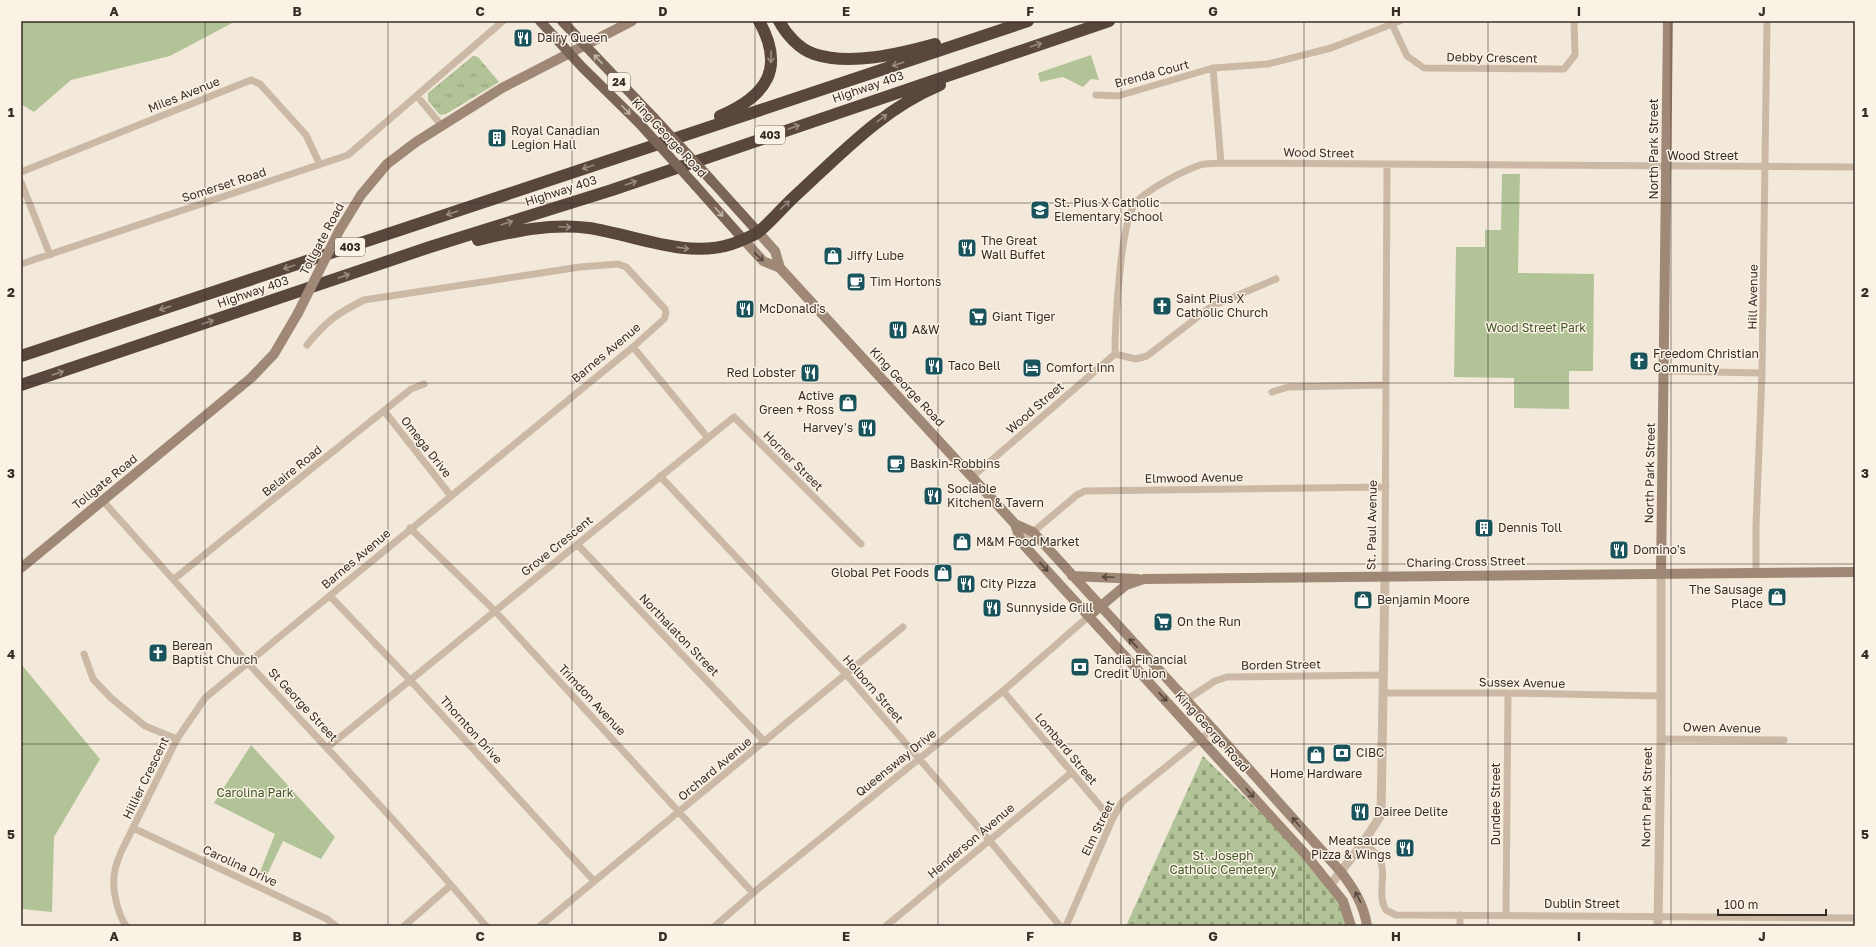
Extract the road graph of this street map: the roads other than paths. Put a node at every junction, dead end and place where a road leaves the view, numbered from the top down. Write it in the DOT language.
graph roads {
  1 [pos="503,21"];
  2 [pos="540,21"];
  3 [pos="562,21"];
  4 [pos="632,21"];
  5 [pos="760,21"];
  6 [pos="779,21"];
  7 [pos="1023,21"];
  8 [pos="1028,21"];
  9 [pos="1109,21"];
  10 [pos="1574,21"];
  11 [pos="1668,21"];
  12 [pos="1767,21"];
  13 [pos="1396,22"];
  14 [pos="585,45"];
  15 [pos="569,53"];
  16 [pos="1012,53"];
  17 [pos="1213,68"];
  18 [pos="1096,95"];
  19 [pos="417,96"];
  20 [pos="442,126"];
  21 [pos="678,137"];
  22 [pos="1221,163"];
  23 [pos="320,165"];
  24 [pos="1388,165"];
  25 [pos="1667,166"];
  26 [pos="1766,167"];
  27 [pos="1855,167"];
  28 [pos="21,172"];
  29 [pos="21,182"];
  30 [pos="758,232"];
  31 [pos="743,239"];
  32 [pos="430,248"];
  33 [pos="50,255"];
  34 [pos="21,264"];
  35 [pos="780,268"];
  36 [pos="1276,279"];
  37 [pos="307,344"];
  38 [pos="633,347"];
  39 [pos="1115,354"];
  40 [pos="21,356"];
  41 [pos="1664,371"];
  42 [pos="1762,373"];
  43 [pos="424,384"];
  44 [pos="21,385"];
  45 [pos="1386,385"];
  46 [pos="1272,392"];
  47 [pos="385,412"];
  48 [pos="708,438"];
  49 [pos="660,476"];
  50 [pos="972,477"];
  51 [pos="1386,487"];
  52 [pos="451,496"];
  53 [pos="102,501"];
  54 [pos="1015,524"];
  55 [pos="410,528"];
  56 [pos="1033,532"];
  57 [pos="1021,542"];
  58 [pos="577,544"];
  59 [pos="860,544"];
  60 [pos="21,568"];
  61 [pos="1756,572"];
  62 [pos="1855,572"];
  63 [pos="1661,573"];
  64 [pos="1072,576"];
  65 [pos="1384,576"];
  66 [pos="174,579"];
  67 [pos="1144,579"];
  68 [pos="330,596"];
  69 [pos="1100,607"];
  70 [pos="495,611"];
  71 [pos="1089,616"];
  72 [pos="903,627"];
  73 [pos="84,654"];
  74 [pos="249,663"];
  75 [pos="846,674"];
  76 [pos="1383,675"];
  77 [pos="410,680"];
  78 [pos="1003,691"];
  79 [pos="1384,693"];
  80 [pos="1508,693"];
  81 [pos="1660,696"];
  82 [pos="1186,700"];
  83 [pos="1213,729"];
  84 [pos="1200,738"];
  85 [pos="177,739"];
  86 [pos="1661,739"];
  87 [pos="1784,740"];
  88 [pos="765,742"];
  89 [pos="328,747"];
  90 [pos="919,758"];
  91 [pos="1071,773"];
  92 [pos="680,812"];
  93 [pos="1112,820"];
  94 [pos="133,828"];
  95 [pos="990,841"];
  96 [pos="1363,843"];
  97 [pos="1341,872"];
  98 [pos="594,882"];
  99 [pos="1331,884"];
  100 [pos="451,885"];
  101 [pos="753,893"];
  102 [pos="1506,914"];
  103 [pos="1460,916"];
  104 [pos="1658,916"];
  105 [pos="1855,918"];
  106 [pos="126,926"];
  107 [pos="336,926"];
  108 [pos="404,926"];
  109 [pos="486,926"];
  110 [pos="540,926"];
  111 [pos="715,926"];
  112 [pos="886,926"];
  113 [pos="1060,926"];
  114 [pos="1066,926"];
  115 [pos="1351,926"];
  116 [pos="1367,926"];
  117 [pos="1460,926"];
  118 [pos="1658,926"];
  1 -- 19 [label="street, Somerset Road"];
  2 -- 15 [label="main road, King George Road / 24"];
  3 -- 14 [label="main road, King George Road / 24"];
  4 -- 14 [label="main road, Tollgate Road"];
  5 -- 21 [label="highway, one-way"];
  6 -- 7 [label="highway"];
  8 -- 21 [label="highway, Highway 403 / 403, one-way"];
  16 -- 9 [label="highway, Highway 403 / 403, one-way"];
  10 -- 13 [label="street, Debby Crescent"];
  11 -- 25 [label="main road, North Park Street"];
  12 -- 26 [label="street, Hill Avenue"];
  13 -- 17 [label="street, Brenda Court"];
  14 -- 15 [label="main road, Tollgate Road"];
  30 -- 14 [label="main road, King George Road / 24, one-way, bridge"];
  15 -- 20 [label="main road, Tollgate Road"];
  15 -- 31 [label="main road, King George Road / 24, one-way, bridge"];
  30 -- 16 [label="highway, one-way"];
  32 -- 16 [label="highway, Highway 403 / 403, one-way"];
  17 -- 18 [label="street, Brenda Court"];
  17 -- 22 [label="street"];
  19 -- 20 [label="street"];
  19 -- 23 [label="street, Somerset Road"];
  20 -- 53 [label="main road, Tollgate Road, bridge"];
  21 -- 40 [label="highway, Highway 403 / 403, one-way"];
  22 -- 24 [label="street, Wood Street"];
  22 -- 39 [label="street, Wood Street"];
  23 -- 28 [label="street, Miles Avenue"];
  23 -- 33 [label="street, Somerset Road"];
  24 -- 25 [label="street, Wood Street"];
  24 -- 45 [label="street, St. Paul Avenue"];
  25 -- 26 [label="street, Wood Street"];
  25 -- 41 [label="main road, North Park Street"];
  26 -- 27 [label="street, Wood Street"];
  26 -- 42 [label="street, Hill Avenue"];
  29 -- 33 [label="street"];
  30 -- 31 [label="highway"];
  30 -- 35 [label="main road, King George Road"];
  32 -- 31 [label="highway, one-way"];
  31 -- 35 [label="main road, King George Road, one-way"];
  44 -- 32 [label="highway, Highway 403 / 403, one-way"];
  33 -- 34 [label="street, Somerset Road"];
  35 -- 50 [label="main road, King George Road"];
  36 -- 39 [label="street"];
  37 -- 38 [label="street, Barnes Avenue"];
  38 -- 48 [label="street"];
  38 -- 52 [label="street, Barnes Avenue"];
  39 -- 50 [label="street, Wood Street"];
  41 -- 42 [label="street"];
  41 -- 63 [label="main road, North Park Street"];
  42 -- 61 [label="street, Hill Avenue"];
  43 -- 47 [label="street, Belaire Road"];
  45 -- 46 [label="street"];
  45 -- 51 [label="street, St. Paul Avenue"];
  47 -- 52 [label="street, Omega Drive"];
  47 -- 66 [label="street, Belaire Road"];
  48 -- 49 [label="street, Grove Crescent"];
  48 -- 59 [label="street, Horner Street"];
  49 -- 58 [label="street, Grove Crescent"];
  49 -- 75 [label="street, Holborn Street"];
  50 -- 54 [label="main road, King George Road"];
  51 -- 56 [label="street, Elmwood Avenue"];
  51 -- 65 [label="street, St. Paul Avenue"];
  52 -- 55 [label="street, Barnes Avenue"];
  53 -- 60 [label="main road, Tollgate Road"];
  53 -- 66 [label="street, St George Street"];
  54 -- 56 [label="main road, King George Road"];
  54 -- 57 [label="main road, King George Road"];
  55 -- 68 [label="street, Barnes Avenue"];
  55 -- 70 [label="street, Trimdon Avenue"];
  56 -- 57 [label="street, Elmwood Avenue"];
  56 -- 64 [label="main road, King George Road"];
  57 -- 71 [label="main road, King George Road, one-way"];
  58 -- 70 [label="street, Grove Crescent"];
  58 -- 88 [label="street, Northalaton Street"];
  61 -- 62 [label="main road, Charing Cross Street"];
  61 -- 63 [label="main road, Charing Cross Street"];
  63 -- 65 [label="main road, Charing Cross Street"];
  63 -- 81 [label="street, North Park Street"];
  67 -- 64 [label="main road, one-way"];
  64 -- 69 [label="main road, King George Road"];
  65 -- 67 [label="main road, Charing Cross Street"];
  65 -- 76 [label="street, St. Paul Avenue"];
  66 -- 74 [label="street, St George Street"];
  67 -- 69 [label="main road, Charing Cross Street"];
  68 -- 74 [label="street, Barnes Avenue"];
  68 -- 77 [label="street, Thornton Drive"];
  69 -- 71 [label="main road, Charing Cross Street"];
  82 -- 69 [label="main road, King George Road, one-way"];
  70 -- 77 [label="street, Grove Crescent"];
  70 -- 92 [label="street, Trimdon Avenue"];
  71 -- 78 [label="street, Queensway Drive"];
  71 -- 84 [label="main road, King George Road, one-way"];
  72 -- 75 [label="street, Orchard Avenue"];
  73 -- 85 [label="street"];
  74 -- 85 [label="street, Hillier Crescent"];
  74 -- 89 [label="street, St George Street"];
  75 -- 88 [label="street, Orchard Avenue"];
  75 -- 90 [label="street, Holborn Street"];
  76 -- 79 [label="street, St. Paul Avenue"];
  76 -- 82 [label="street, Borden Street"];
  77 -- 89 [label="street, Grove Crescent"];
  77 -- 98 [label="street, Thornton Drive"];
  78 -- 90 [label="street, Queensway Drive"];
  78 -- 91 [label="street, Lombard Street"];
  79 -- 80 [label="street, Sussex Avenue"];
  79 -- 96 [label="street, St. Paul Avenue"];
  80 -- 81 [label="street, Sussex Avenue"];
  80 -- 102 [label="street, Dundee Street"];
  81 -- 86 [label="street, North Park Street"];
  82 -- 83 [label="main road, King George Road"];
  83 -- 84 [label="street, Elm Street"];
  97 -- 83 [label="main road, King George Road, one-way"];
  84 -- 93 [label="street, Elm Street"];
  84 -- 99 [label="main road, King George Road, one-way"];
  85 -- 94 [label="street, Hillier Crescent"];
  86 -- 87 [label="street, Owen Avenue"];
  86 -- 104 [label="street, North Park Street"];
  88 -- 92 [label="street, Orchard Avenue"];
  89 -- 100 [label="street, St George Street"];
  90 -- 95 [label="street, Holborn Street"];
  90 -- 101 [label="street, Queensway Drive"];
  91 -- 93 [label="street, Lombard Street"];
  91 -- 95 [label="street, Henderson Avenue"];
  92 -- 98 [label="street, Orchard Avenue"];
  92 -- 101 [label="street, Trimdon Avenue"];
  93 -- 114 [label="street, Elm Street"];
  94 -- 106 [label="street, Hillier Crescent"];
  94 -- 107 [label="street, Carolina Drive"];
  95 -- 112 [label="street, Henderson Avenue"];
  95 -- 113 [label="street, Holborn Street"];
  96 -- 97 [label="street, St. Paul Avenue"];
  96 -- 103 [label="street, Dublin Street"];
  97 -- 99 [label="street, St. Paul Avenue"];
  116 -- 97 [label="main road, one-way"];
  98 -- 110 [label="street, Orchard Avenue"];
  99 -- 115 [label="main road"];
  100 -- 108 [label="street"];
  100 -- 109 [label="street, St George Street"];
  101 -- 111 [label="street, Queensway Drive"];
  102 -- 103 [label="street, Dublin Street"];
  102 -- 104 [label="street, Dublin Street"];
  103 -- 117 [label="street"];
  104 -- 105 [label="street, Dublin Street"];
  104 -- 118 [label="street, North Park Street"];
}
